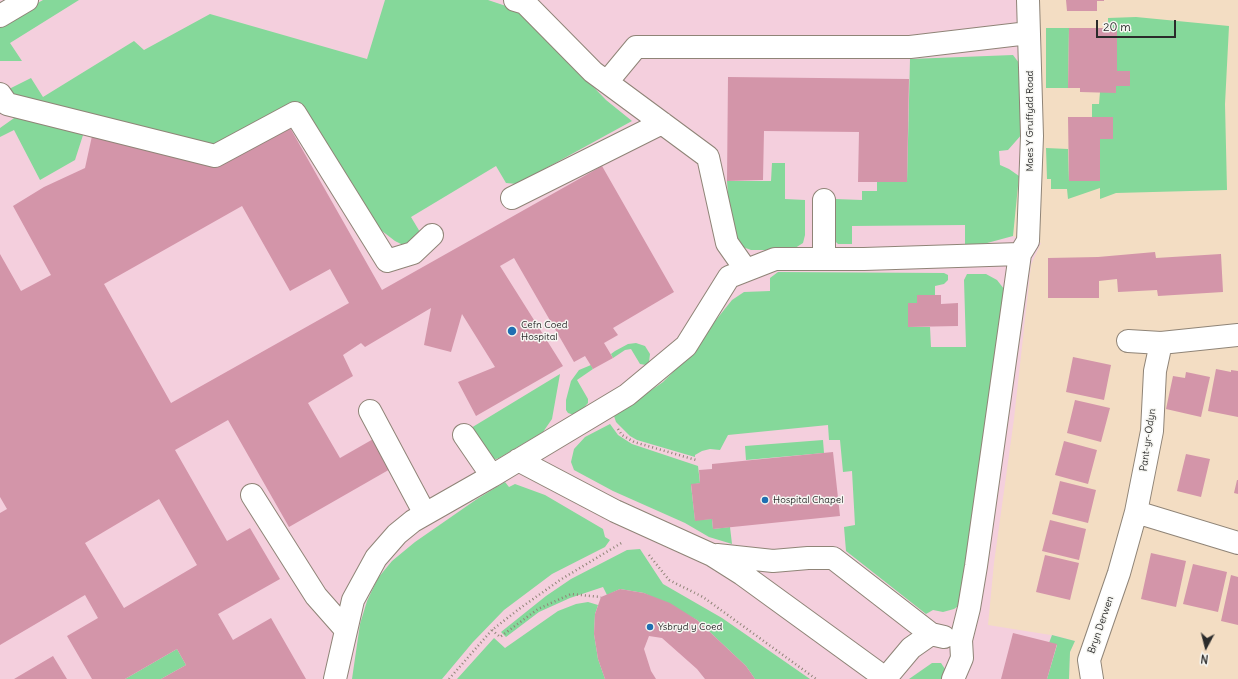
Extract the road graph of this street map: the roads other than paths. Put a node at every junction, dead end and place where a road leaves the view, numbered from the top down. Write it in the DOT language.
graph roads {
  1 [pos="27,0"];
  2 [pos="515,0"];
  3 [pos="1028,0"];
  4 [pos="0,16"];
  5 [pos="1020,34"];
  6 [pos="607,82"];
  7 [pos="0,94"];
  8 [pos="662,123"];
  9 [pos="512,198"];
  10 [pos="824,200"];
  11 [pos="432,235"];
  12 [pos="1024,248"];
  13 [pos="824,259"];
  14 [pos="746,270"];
  15 [pos="1238,335"];
  16 [pos="1128,341"];
  17 [pos="1161,344"];
  18 [pos="370,411"];
  19 [pos="464,435"];
  20 [pos="518,460"];
  21 [pos="492,476"];
  22 [pos="252,495"];
  23 [pos="1136,512"];
  24 [pos="425,514"];
  25 [pos="1238,542"];
  26 [pos="712,555"];
  27 [pos="1119,573"];
  28 [pos="346,630"];
  29 [pos="931,634"];
  30 [pos="961,640"];
  31 [pos="885,678"];
  32 [pos="335,679"];
  33 [pos="953,679"];
  34 [pos="1092,679"];
  1 -- 4 [label="street"];
  2 -- 6 [label="street"];
  3 -- 12 [label="street, Maes Y Gruffydd Road"];
  5 -- 6 [label="street"];
  6 -- 8 [label="street"];
  7 -- 11 [label="street"];
  8 -- 9 [label="street"];
  8 -- 14 [label="street"];
  10 -- 13 [label="street"];
  12 -- 13 [label="street"];
  12 -- 30 [label="street, Maes Y Gruffydd Road"];
  13 -- 14 [label="street"];
  14 -- 20 [label="street"];
  15 -- 17 [label="street"];
  16 -- 17 [label="street"];
  17 -- 23 [label="street, Pant-yr-Odyn"];
  18 -- 24 [label="street"];
  19 -- 21 [label="street"];
  20 -- 21 [label="street"];
  20 -- 26 [label="street"];
  21 -- 24 [label="street"];
  22 -- 28 [label="street"];
  23 -- 25 [label="street"];
  23 -- 27 [label="street, Pant-yr-Odyn"];
  24 -- 28 [label="street"];
  26 -- 29 [label="street"];
  26 -- 31 [label="street"];
  27 -- 34 [label="street, Bryn Derwen"];
  28 -- 32 [label="street"];
  29 -- 30 [label="street"];
  29 -- 31 [label="street"];
  30 -- 33 [label="street, Maes Y Gruffydd Road"];
}
